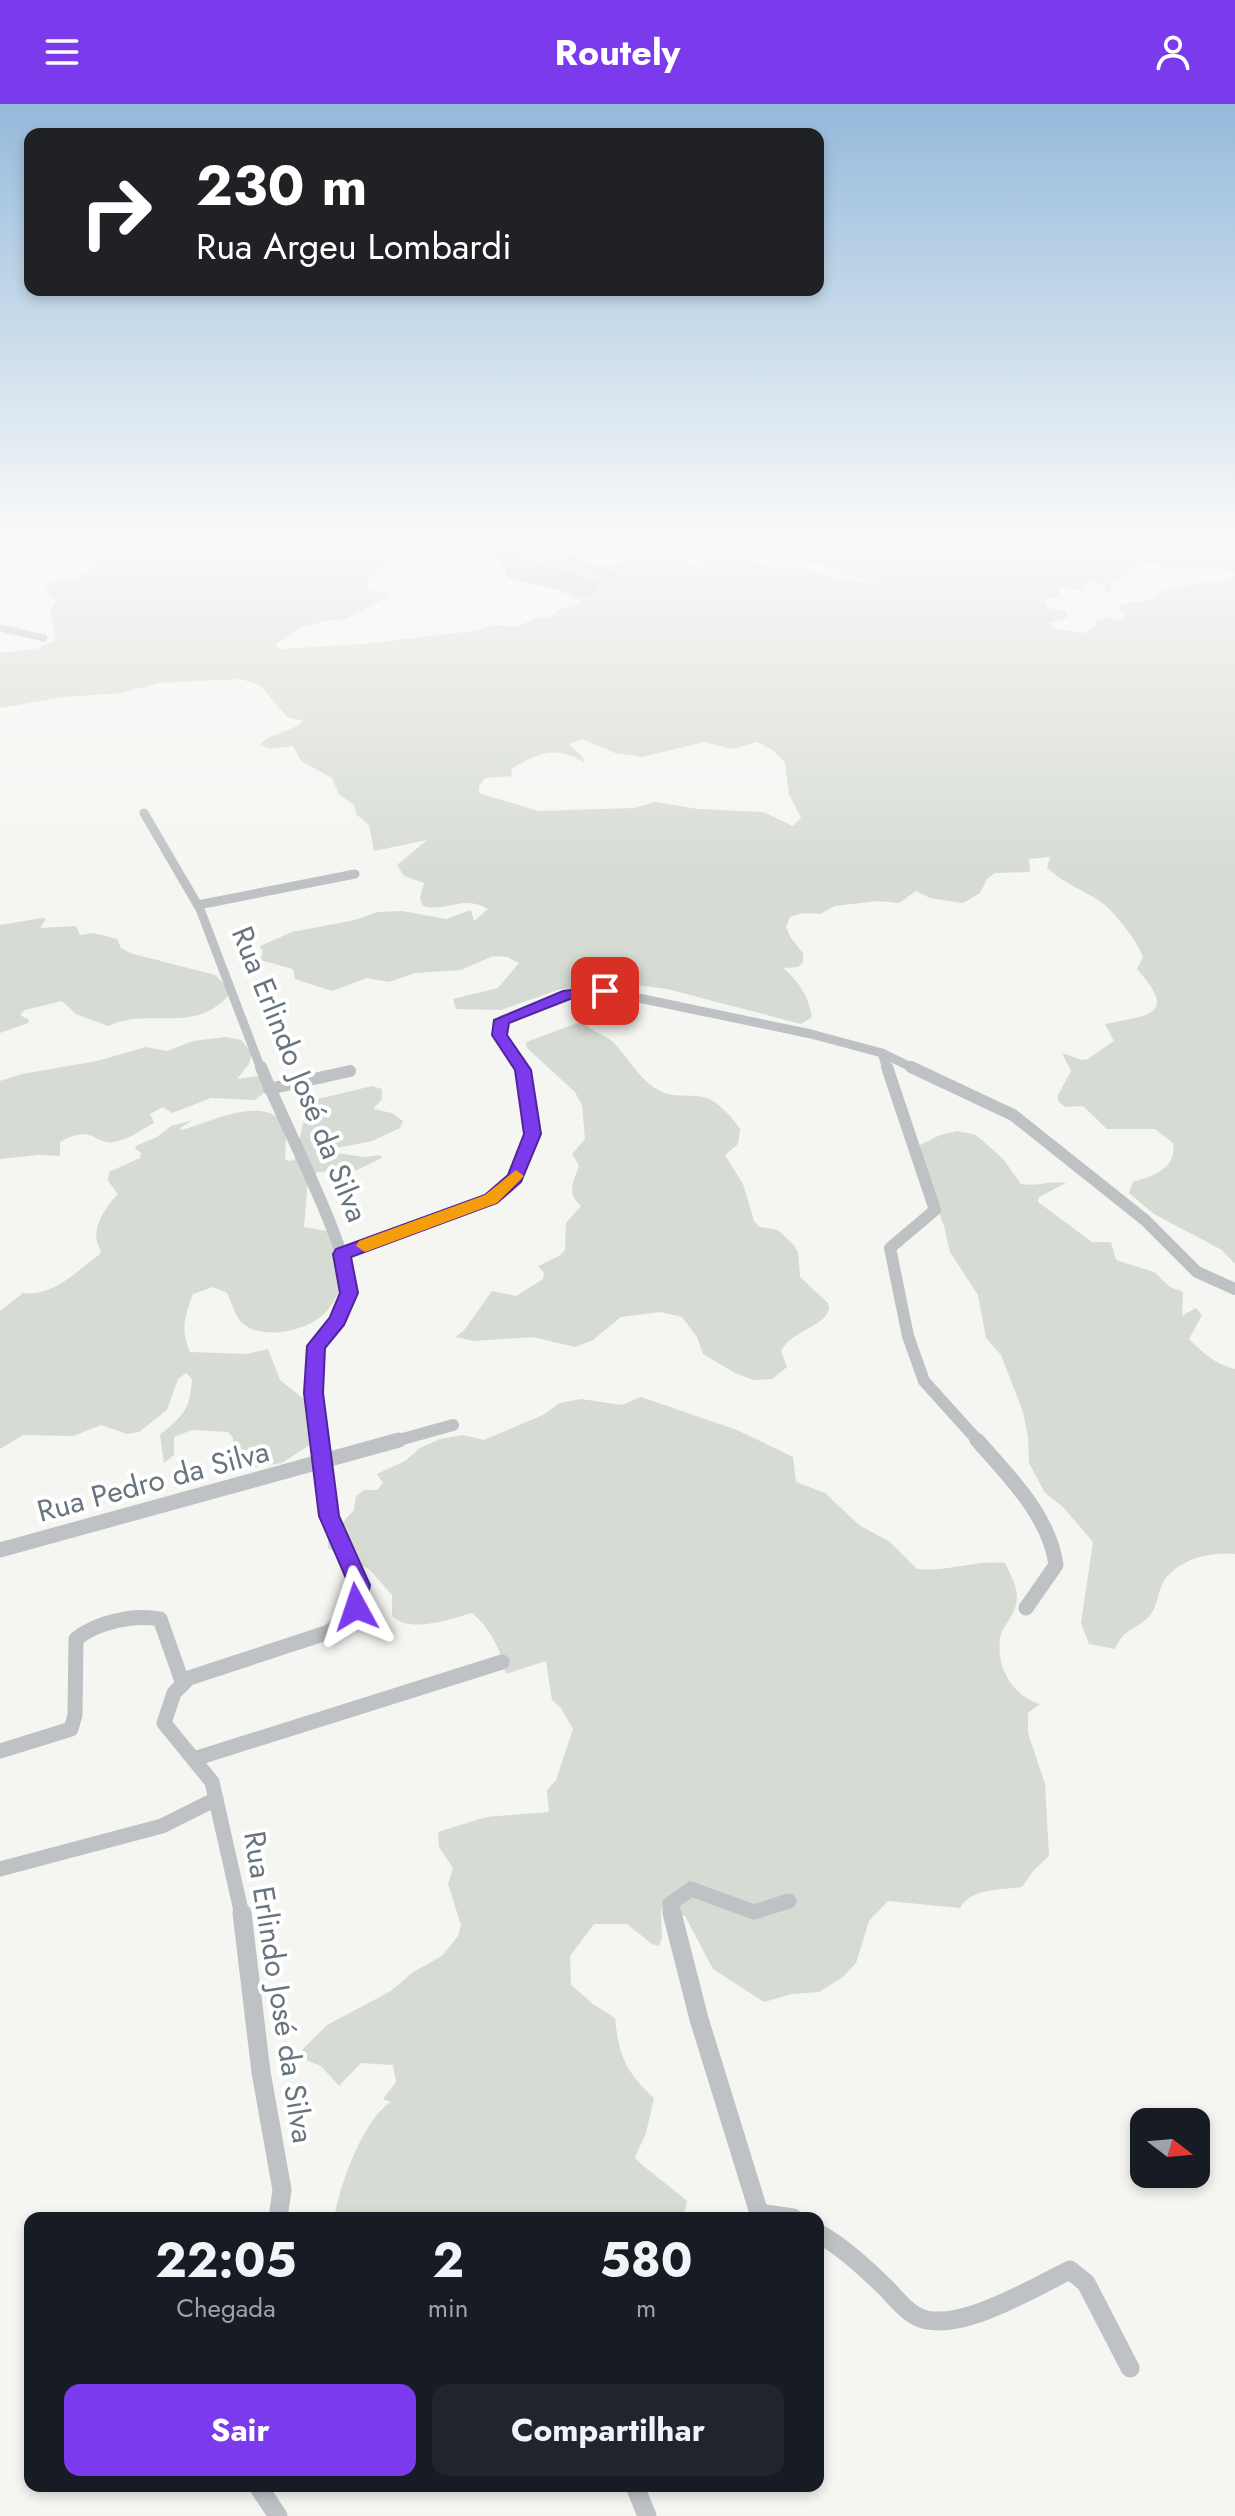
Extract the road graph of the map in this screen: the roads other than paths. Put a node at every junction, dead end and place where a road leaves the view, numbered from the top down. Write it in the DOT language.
graph roads {
  1 [pos="144,813"];
  2 [pos="355,874"];
  3 [pos="198,905"];
  4 [pos="882,1053"];
  5 [pos="350,1071"];
  6 [pos="269,1089"];
  7 [pos="342,1254"];
  8 [pos="1235,1289"];
  9 [pos="453,1425"];
  10 [pos="321,1462"];
  11 [pos="0,1550"];
  12 [pos="1026,1608"];
  13 [pos="502,1662"];
  14 [pos="183,1684"];
  15 [pos="0,1751"];
  16 [pos="194,1759"];
  17 [pos="216,1799"];
  18 [pos="0,1869"];
  19 [pos="789,1901"];
  20 [pos="279,2212"];
  21 [pos="756,2212"];
  22 [pos="824,2237"];
  23 [pos="1130,2368"];
  24 [pos="262,2492"];
  25 [pos="637,2492"];
  26 [pos="278,2516"];
  27 [pos="647,2516"];
  1 -- 3 [label="street, Rua Erlindo José da Silva"];
  2 -- 3 [label="street"];
  3 -- 6 [label="street, Rua Erlindo José da Silva"];
  4 -- 7 [label="street"];
  4 -- 8 [label="street"];
  4 -- 12 [label="street"];
  5 -- 6 [label="street"];
  6 -- 7 [label="street, Rua Erlindo José da Silva"];
  7 -- 10 [label="street, Rua Erlindo José da Silva"];
  9 -- 10 [label="street, Rua Pedro da Silva"];
  10 -- 11 [label="street, Rua Pedro da Silva"];
  10 -- 14 [label="street, Rua Erlindo José da Silva"];
  13 -- 16 [label="street"];
  14 -- 15 [label="street"];
  14 -- 16 [label="street, Rua Erlindo José da Silva"];
  16 -- 17 [label="street, Rua Erlindo José da Silva"];
  17 -- 18 [label="street"];
  17 -- 20 [label="street, Rua Erlindo José da Silva"];
  19 -- 21 [label="street"];
  22 -- 23 [label="street"];
  24 -- 26 [label="street"];
  25 -- 27 [label="street"];
}
